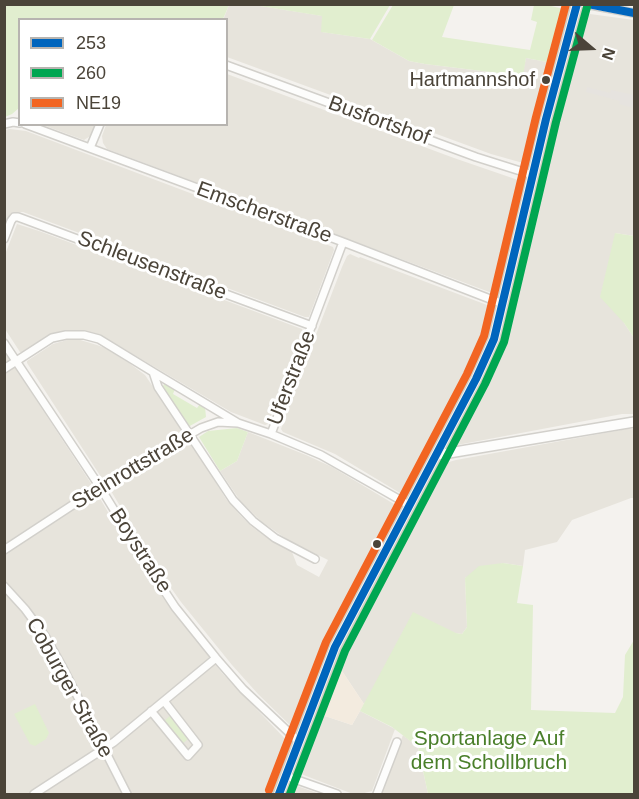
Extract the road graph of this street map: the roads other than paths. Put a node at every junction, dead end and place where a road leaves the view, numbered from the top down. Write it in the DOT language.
graph roads {
  1 [pos="577,4"];
  2 [pos="585,4"];
  3 [pos="634,13"];
  4 [pos="228,66"];
  5 [pos="30,126"];
  6 [pos="99,126"];
  7 [pos="90,148"];
  8 [pos="533,175"];
  9 [pos="4,239"];
  10 [pos="343,242"];
  11 [pos="503,304"];
  12 [pos="312,326"];
  13 [pos="4,343"];
  14 [pos="17,361"];
  15 [pos="4,369"];
  16 [pos="153,372"];
  17 [pos="634,422"];
  18 [pos="238,423"];
  19 [pos="271,434"];
  20 [pos="190,435"];
  21 [pos="437,455"];
  22 [pos="100,488"];
  23 [pos="410,505"];
  24 [pos="4,550"];
  25 [pos="315,559"];
  26 [pos="4,586"];
  27 [pos="216,658"];
  28 [pos="164,701"];
  29 [pos="151,711"];
  30 [pos="298,741"];
  31 [pos="397,742"];
  32 [pos="104,750"];
  33 [pos="286,776"];
  34 [pos="34,795"];
  35 [pos="127,795"];
  36 [pos="279,795"];
  37 [pos="337,795"];
  38 [pos="377,795"];
  1 -- 8 [label="main road"];
  2 -- 3 [label="street"];
  4 -- 8 [label="street, Busfortshof"];
  5 -- 7 [label="street, Emscherstraße"];
  6 -- 7 [label="street"];
  7 -- 10 [label="street, Emscherstraße"];
  8 -- 11 [label="main road"];
  9 -- 12 [label="street, Schleusenstraße"];
  10 -- 11 [label="street, Emscherstraße"];
  10 -- 12 [label="street, Uferstraße"];
  11 -- 21 [label="main road"];
  12 -- 19 [label="street, Uferstraße"];
  13 -- 14 [label="street, Boystraße"];
  14 -- 15 [label="street"];
  14 -- 16 [label="street"];
  14 -- 22 [label="street, Boystraße"];
  16 -- 18 [label="street"];
  16 -- 20 [label="street"];
  17 -- 21 [label="street"];
  18 -- 19 [label="street, Steinrottstraße"];
  18 -- 20 [label="street, Steinrottstraße"];
  19 -- 23 [label="street, Uferstraße"];
  20 -- 22 [label="street, Steinrottstraße"];
  20 -- 25 [label="street"];
  21 -- 23 [label="main road"];
  22 -- 24 [label="street, Steinrottstraße"];
  22 -- 27 [label="street, Boystraße"];
  23 -- 30 [label="main road"];
  26 -- 32 [label="street, Coburger Straße"];
  27 -- 28 [label="street"];
  27 -- 30 [label="street, Boystraße"];
  28 -- 29 [label="street"];
  28 -- 29 [label="street"];
  29 -- 32 [label="street"];
  30 -- 33 [label="main road"];
  31 -- 38 [label="street"];
  32 -- 34 [label="street"];
  32 -- 35 [label="street, Coburger Straße"];
  33 -- 36 [label="main road"];
  33 -- 37 [label="street"];
}
